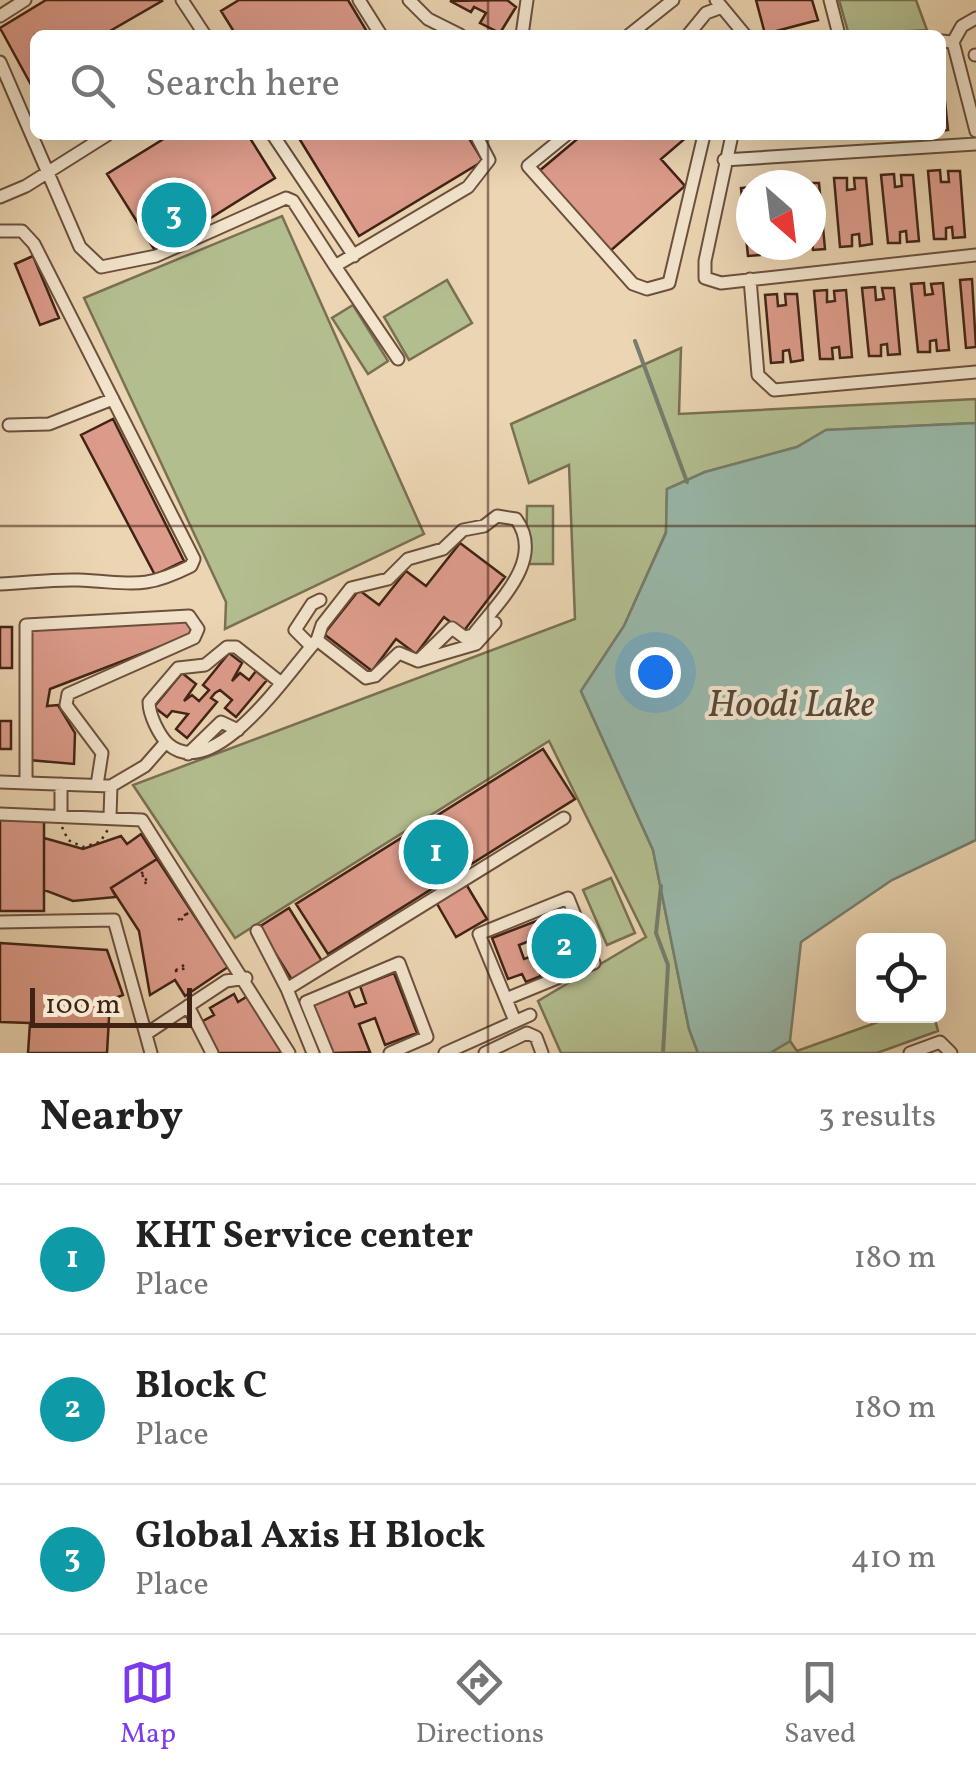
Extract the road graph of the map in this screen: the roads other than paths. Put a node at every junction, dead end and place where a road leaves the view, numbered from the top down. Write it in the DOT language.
graph roads {
  1 [pos="24,0"];
  2 [pos="182,0"];
  3 [pos="359,0"];
  4 [pos="409,0"];
  5 [pos="527,0"];
  6 [pos="673,0"];
  7 [pos="830,0"];
  8 [pos="719,4"];
  9 [pos="0,16"];
  10 [pos="976,18"];
  11 [pos="202,30"];
  12 [pos="378,30"];
  13 [pos="450,30"];
  14 [pos="523,30"];
  15 [pos="635,30"];
  16 [pos="701,30"];
  17 [pos="741,30"];
  18 [pos="838,30"];
  19 [pos="947,42"];
  20 [pos="0,62"];
  21 [pos="30,131"];
  22 [pos="976,131"];
  23 [pos="34,140"];
  24 [pos="99,140"];
  25 [pos="275,140"];
  26 [pos="479,140"];
  27 [pos="560,140"];
  28 [pos="703,140"];
  29 [pos="730,140"];
  30 [pos="976,144"];
  31 [pos="724,160"];
  32 [pos="48,172"];
  33 [pos="1,193"];
  34 [pos="0,232"];
  35 [pos="976,255"];
  36 [pos="354,256"];
  37 [pos="335,266"];
  38 [pos="750,280"];
  39 [pos="398,360"];
  40 [pos="976,372"];
  41 [pos="113,398"];
  42 [pos="8,425"];
  43 [pos="0,584"];
  44 [pos="320,600"];
  45 [pos="496,623"];
  46 [pos="314,643"];
  47 [pos="418,661"];
  48 [pos="280,682"];
  49 [pos="166,742"];
  50 [pos="0,782"];
  51 [pos="26,783"];
  52 [pos="60,784"];
  53 [pos="97,785"];
  54 [pos="111,786"];
  55 [pos="0,814"];
  56 [pos="61,815"];
  57 [pos="110,816"];
  58 [pos="564,818"];
  59 [pos="0,922"];
  60 [pos="258,930"];
  61 [pos="246,978"];
  62 [pos="287,989"];
  63 [pos="506,999"];
  64 [pos="188,1006"];
  65 [pos="530,1015"];
  66 [pos="516,1022"];
  67 [pos="146,1034"];
  68 [pos="472,1048"];
  69 [pos="452,1052"];
  70 [pos="151,1053"];
  71 [pos="212,1053"];
  72 [pos="290,1053"];
  73 [pos="313,1053"];
  74 [pos="328,1053"];
  75 [pos="390,1053"];
  76 [pos="485,1053"];
  77 [pos="542,1053"];
  78 [pos="910,1053"];
  79 [pos="951,1053"];
  1 -- 9 [label="street"];
  2 -- 11 [label="street"];
  3 -- 12 [label="street"];
  4 -- 13 [label="street"];
  5 -- 14 [label="street"];
  6 -- 15 [label="street"];
  7 -- 18 [label="street"];
  8 -- 16 [label="street"];
  8 -- 17 [label="street"];
  10 -- 19 [label="street"];
  19 -- 22 [label="street"];
  20 -- 21 [label="street"];
  23 -- 32 [label="street"];
  24 -- 32 [label="street"];
  25 -- 36 [label="street"];
  26 -- 36 [label="street"];
  27 -- 28 [label="street"];
  29 -- 31 [label="street"];
  30 -- 31 [label="street"];
  31 -- 38 [label="street"];
  32 -- 33 [label="street"];
  32 -- 37 [label="street"];
  34 -- 41 [label="street"];
  35 -- 38 [label="street"];
  36 -- 37 [label="street"];
  37 -- 39 [label="street"];
  38 -- 40 [label="street"];
  41 -- 42 [label="street"];
  41 -- 43 [label="street"];
  44 -- 46 [label="street"];
  45 -- 47 [label="street"];
  46 -- 47 [label="street"];
  46 -- 47 [label="street"];
  46 -- 48 [label="street"];
  48 -- 49 [label="street"];
  48 -- 49 [label="street"];
  49 -- 54 [label="street"];
  50 -- 51 [label="street"];
  51 -- 52 [label="street"];
  51 -- 53 [label="street"];
  52 -- 53 [label="street"];
  52 -- 56 [label="street"];
  53 -- 54 [label="street"];
  54 -- 57 [label="street"];
  55 -- 56 [label="street"];
  56 -- 57 [label="street"];
  57 -- 61 [label="street"];
  58 -- 62 [label="street"];
  59 -- 67 [label="street"];
  60 -- 62 [label="street"];
  61 -- 64 [label="street"];
  61 -- 72 [label="street"];
  62 -- 73 [label="street"];
  63 -- 63 [label="street"];
  63 -- 66 [label="street"];
  64 -- 67 [label="street"];
  64 -- 71 [label="street"];
  65 -- 66 [label="street"];
  66 -- 68 [label="street"];
  67 -- 70 [label="street"];
  68 -- 69 [label="street"];
  74 -- 75 [label="street"];
  76 -- 77 [label="street"];
  78 -- 79 [label="street"];
}
